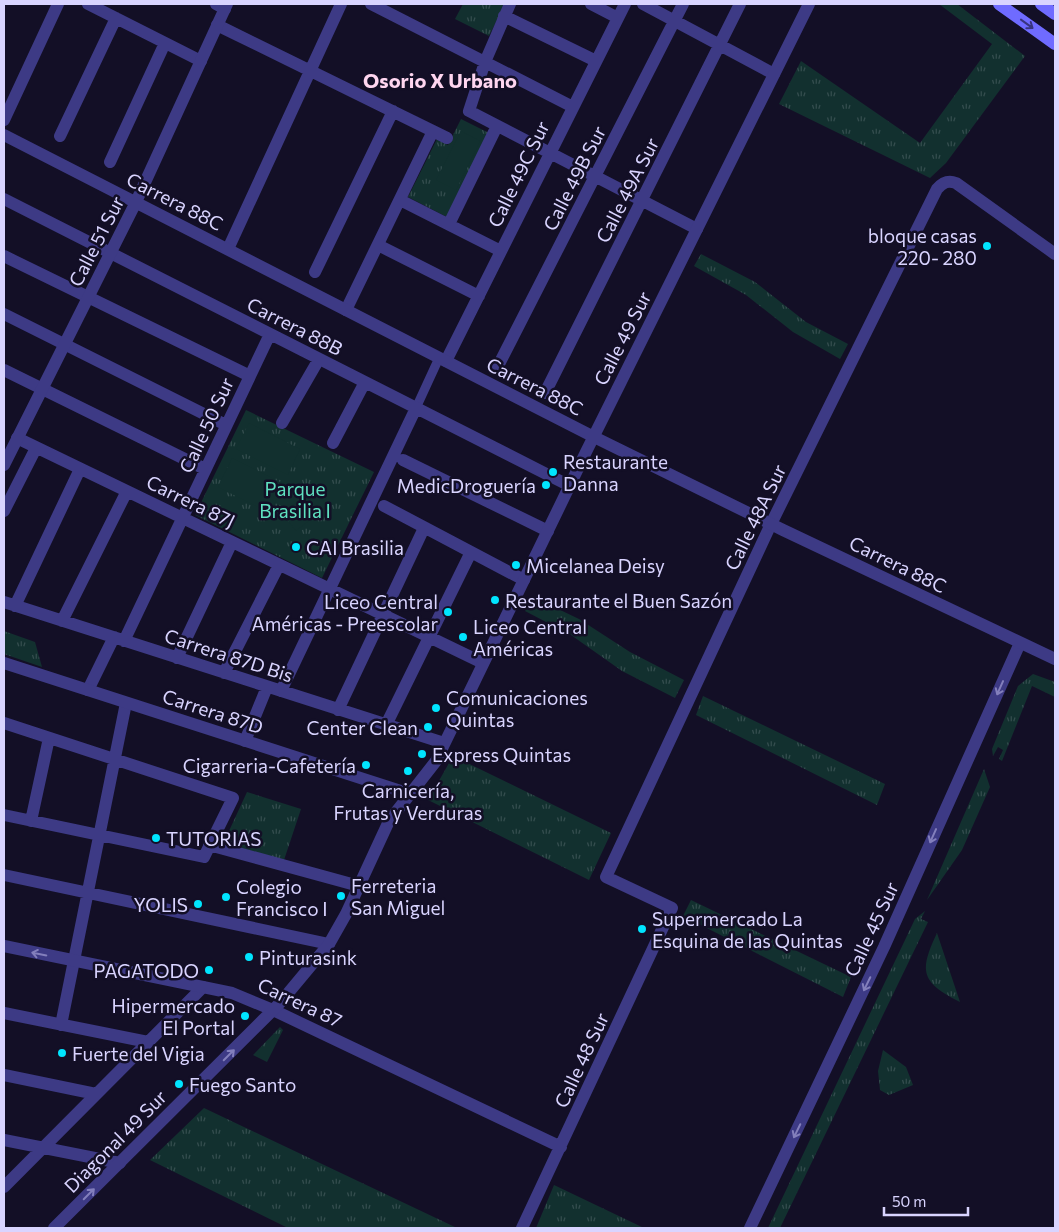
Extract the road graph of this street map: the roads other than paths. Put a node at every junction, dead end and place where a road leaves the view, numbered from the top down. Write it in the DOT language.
graph roads {
  1 [pos="58,4"];
  2 [pos="88,4"];
  3 [pos="341,4"];
  4 [pos="371,4"];
  5 [pos="510,4"];
  6 [pos="591,4"];
  7 [pos="625,4"];
  8 [pos="643,4"];
  9 [pos="683,4"];
  10 [pos="740,4"];
  11 [pos="810,4"];
  12 [pos="999,4"];
  13 [pos="1041,4"];
  14 [pos="223,5"];
  15 [pos="1055,14"];
  16 [pos="504,16"];
  17 [pos="116,18"];
  18 [pos="618,18"];
  19 [pos="675,21"];
  20 [pos="217,25"];
  21 [pos="165,43"];
  22 [pos="1055,44"];
  23 [pos="721,45"];
  24 [pos="201,61"];
  25 [pos="485,62"];
  26 [pos="596,62"];
  27 [pos="310,71"];
  28 [pos="774,74"];
  29 [pos="573,107"];
  30 [pos="392,111"];
  31 [pos="4,120"];
  32 [pos="497,126"];
  33 [pos="433,131"];
  34 [pos="4,135"];
  35 [pos="60,136"];
  36 [pos="447,138"];
  37 [pos="550,153"];
  38 [pos="110,162"];
  39 [pos="596,177"];
  40 [pos="4,199"];
  41 [pos="400,200"];
  42 [pos="643,201"];
  43 [pos="136,202"];
  44 [pos="449,224"];
  45 [pos="697,229"];
  46 [pos="378,245"];
  47 [pos="228,249"];
  48 [pos="501,251"];
  49 [pos="111,253"];
  50 [pos="1055,254"];
  51 [pos="4,256"];
  52 [pos="315,272"];
  53 [pos="89,296"];
  54 [pos="479,296"];
  55 [pos="346,310"];
  56 [pos="4,314"];
  57 [pos="270,334"];
  58 [pos="65,343"];
  59 [pos="319,359"];
  60 [pos="443,359"];
  61 [pos="497,368"];
  62 [pos="4,370"];
  63 [pos="250,376"];
  64 [pos="365,382"];
  65 [pos="42,389"];
  66 [pos="545,393"];
  67 [pos="416,408"];
  68 [pos="282,423"];
  69 [pos="226,425"];
  70 [pos="594,437"];
  71 [pos="333,443"];
  72 [pos="11,444"];
  73 [pos="36,448"];
  74 [pos="403,460"];
  75 [pos="4,465"];
  76 [pos="80,469"];
  77 [pos="205,469"];
  78 [pos="570,486"];
  79 [pos="126,491"];
  80 [pos="384,506"];
  81 [pos="4,511"];
  82 [pos="182,518"];
  83 [pos="771,524"];
  84 [pos="424,528"];
  85 [pos="548,531"];
  86 [pos="232,542"];
  87 [pos="471,552"];
  88 [pos="279,564"];
  89 [pos="524,580"];
  90 [pos="330,589"];
  91 [pos="9,604"];
  92 [pos="383,615"];
  93 [pos="62,621"];
  94 [pos="429,637"];
  95 [pos="119,639"];
  96 [pos="1020,643"];
  97 [pos="178,658"];
  98 [pos="1055,659"];
  99 [pos="4,663"];
  100 [pos="483,663"];
  101 [pos="224,673"];
  102 [pos="267,687"];
  103 [pos="88,690"];
  104 [pos="281,691"];
  105 [pos="126,702"];
  106 [pos="338,710"];
  107 [pos="4,723"];
  108 [pos="386,725"];
  109 [pos="49,738"];
  110 [pos="245,741"];
  111 [pos="444,743"];
  112 [pos="114,760"];
  113 [pos="410,794"];
  114 [pos="4,816"];
  115 [pos="31,821"];
  116 [pos="99,835"];
  117 [pos="207,851"];
  118 [pos="4,875"];
  119 [pos="359,886"];
  120 [pos="88,893"];
  121 [pos="672,908"];
  122 [pos="329,944"];
  123 [pos="4,946"];
  124 [pos="74,961"];
  125 [pos="203,987"];
  126 [pos="273,1010"];
  127 [pos="4,1013"];
  128 [pos="61,1025"];
  129 [pos="148,1042"];
  130 [pos="4,1075"];
  131 [pos="96,1094"];
  132 [pos="4,1140"];
  133 [pos="561,1147"];
  134 [pos="43,1148"];
  135 [pos="120,1163"];
  136 [pos="4,1187"];
  137 [pos="54,1228"];
  138 [pos="522,1228"];
  139 [pos="750,1228"];
  1 -- 31 [label="street"];
  2 -- 17 [label="street"];
  3 -- 27 [label="street"];
  4 -- 25 [label="street"];
  5 -- 16 [label="street"];
  6 -- 18 [label="street"];
  7 -- 18 [label="street, Calle 49C Sur"];
  8 -- 19 [label="street"];
  9 -- 19 [label="street, Calle 49B Sur"];
  10 -- 23 [label="street, Calle 49A Sur"];
  11 -- 28 [label="street, Calle 49 Sur"];
  12 -- 22 [label="main road, one-way"];
  13 -- 15 [label="main road"];
  14 -- 20 [label="street, Calle 51 Sur"];
  16 -- 25 [label="street"];
  16 -- 26 [label="street"];
  17 -- 21 [label="street"];
  17 -- 35 [label="street"];
  18 -- 26 [label="street, Calle 49C Sur"];
  19 -- 23 [label="street"];
  19 -- 39 [label="street, Calle 49B Sur"];
  20 -- 24 [label="street, Calle 51 Sur"];
  20 -- 27 [label="street"];
  21 -- 24 [label="street"];
  21 -- 38 [label="street"];
  23 -- 28 [label="street"];
  23 -- 42 [label="street, Calle 49A Sur"];
  24 -- 43 [label="street, Calle 51 Sur"];
  25 -- 29 [label="street"];
  25 -- 32 [label="street"];
  26 -- 29 [label="street, Calle 49C Sur"];
  27 -- 30 [label="street"];
  27 -- 47 [label="street"];
  28 -- 45 [label="street, Calle 49 Sur"];
  29 -- 37 [label="street, Calle 49C Sur"];
  30 -- 33 [label="street"];
  30 -- 52 [label="street"];
  32 -- 37 [label="street"];
  32 -- 44 [label="street"];
  33 -- 36 [label="street"];
  33 -- 41 [label="street"];
  34 -- 43 [label="street, Carrera 88C"];
  37 -- 39 [label="street"];
  37 -- 48 [label="street, Calle 49C Sur"];
  39 -- 42 [label="street"];
  39 -- 61 [label="street, Calle 49B Sur"];
  40 -- 49 [label="street, Carrera 88B"];
  41 -- 44 [label="street"];
  41 -- 46 [label="street"];
  42 -- 45 [label="street"];
  42 -- 66 [label="street, Calle 49A Sur"];
  43 -- 47 [label="street, Carrera 88C"];
  43 -- 49 [label="street, Calle 51 Sur"];
  44 -- 48 [label="street"];
  45 -- 70 [label="street, Calle 49 Sur"];
  46 -- 54 [label="street"];
  46 -- 55 [label="street"];
  47 -- 55 [label="street, Carrera 88C"];
  48 -- 54 [label="street, Calle 49C Sur"];
  49 -- 53 [label="street, Calle 51 Sur"];
  49 -- 57 [label="street, Carrera 88B"];
  50 -- 83 [label="street, Calle 48A Sur"];
  51 -- 53 [label="street"];
  53 -- 58 [label="street, Calle 51 Sur"];
  53 -- 63 [label="street"];
  54 -- 60 [label="street, Calle 49C Sur"];
  55 -- 60 [label="street, Carrera 88C"];
  56 -- 58 [label="street"];
  57 -- 59 [label="street, Carrera 88B"];
  57 -- 63 [label="street, Calle 50 Sur"];
  58 -- 65 [label="street, Calle 51 Sur"];
  58 -- 69 [label="street"];
  59 -- 64 [label="street, Carrera 88B"];
  59 -- 68 [label="street"];
  60 -- 67 [label="street, Calle 49C Sur"];
  60 -- 70 [label="street, Carrera 88C"];
  62 -- 65 [label="street"];
  63 -- 69 [label="street, Calle 50 Sur"];
  64 -- 67 [label="street, Carrera 88B"];
  64 -- 71 [label="street"];
  65 -- 72 [label="street, Calle 51 Sur"];
  65 -- 77 [label="street"];
  67 -- 78 [label="street, Carrera 88B"];
  67 -- 90 [label="street, Calle 49C Sur"];
  69 -- 77 [label="street, Calle 50 Sur"];
  70 -- 78 [label="street, Calle 49 Sur"];
  70 -- 83 [label="street, Carrera 88C"];
  72 -- 73 [label="street, Carrera 87J"];
  72 -- 75 [label="street, Calle 51 Sur"];
  73 -- 76 [label="street, Carrera 87J"];
  73 -- 81 [label="street"];
  74 -- 85 [label="street"];
  76 -- 79 [label="street, Carrera 87J"];
  76 -- 91 [label="street"];
  77 -- 82 [label="street, Calle 50 Sur"];
  78 -- 85 [label="street, Calle 49 Sur"];
  79 -- 82 [label="street, Carrera 87J"];
  79 -- 93 [label="street"];
  80 -- 84 [label="street"];
  82 -- 86 [label="street, Carrera 87J"];
  82 -- 95 [label="street, Calle 50 Sur"];
  83 -- 96 [label="street, Carrera 88C"];
  83 -- 121 [label="street, Calle 48A Sur"];
  84 -- 87 [label="street"];
  84 -- 92 [label="street"];
  85 -- 89 [label="street, Calle 49 Sur"];
  86 -- 88 [label="street, Carrera 87J"];
  86 -- 97 [label="street"];
  87 -- 89 [label="street"];
  87 -- 94 [label="street"];
  88 -- 90 [label="street, Carrera 87J"];
  88 -- 101 [label="street"];
  89 -- 100 [label="street, Calle 49 Sur"];
  90 -- 92 [label="street, Carrera 87J"];
  90 -- 104 [label="street, Calle 49C Sur"];
  91 -- 93 [label="street, Carrera 87D Bis"];
  92 -- 94 [label="street, Carrera 87J"];
  92 -- 106 [label="street"];
  93 -- 95 [label="street, Carrera 87D Bis"];
  94 -- 100 [label="street, Carrera 87J"];
  94 -- 108 [label="street"];
  95 -- 97 [label="street, Carrera 87D Bis"];
  95 -- 103 [label="street, Calle 50 Sur"];
  96 -- 98 [label="street, Carrera 88C"];
  96 -- 139 [label="street, Calle 45 Sur, one-way"];
  97 -- 101 [label="street, Carrera 87D Bis"];
  99 -- 103 [label="street, Carrera 87D"];
  100 -- 111 [label="street, Calle 49 Sur"];
  101 -- 102 [label="street, Carrera 87D Bis"];
  102 -- 104 [label="street, Carrera 87D Bis"];
  102 -- 110 [label="street"];
  103 -- 105 [label="street, Carrera 87D"];
  104 -- 106 [label="street, Carrera 87D Bis"];
  105 -- 110 [label="street, Carrera 87D"];
  105 -- 112 [label="street"];
  106 -- 108 [label="street, Carrera 87D Bis"];
  107 -- 109 [label="street"];
  108 -- 111 [label="street, Carrera 87D Bis"];
  109 -- 112 [label="street"];
  109 -- 115 [label="street"];
  110 -- 113 [label="street, Carrera 87D"];
  111 -- 113 [label="street, Diagonal 49 Sur"];
  112 -- 116 [label="street"];
  112 -- 117 [label="street"];
  113 -- 119 [label="street, Diagonal 49 Sur"];
  114 -- 115 [label="street"];
  115 -- 116 [label="street"];
  116 -- 117 [label="street"];
  116 -- 120 [label="street"];
  117 -- 119 [label="street"];
  118 -- 120 [label="street"];
  119 -- 122 [label="street, Diagonal 49 Sur"];
  120 -- 122 [label="street"];
  120 -- 124 [label="street"];
  121 -- 133 [label="street, Calle 48 Sur"];
  122 -- 126 [label="street, Diagonal 49 Sur"];
  124 -- 123 [label="street, Carrera 87, one-way"];
  124 -- 125 [label="street, Carrera 87"];
  124 -- 128 [label="street"];
  125 -- 126 [label="street, Carrera 87"];
  125 -- 129 [label="street"];
  126 -- 133 [label="street, Carrera 87"];
  135 -- 126 [label="street, Diagonal 49 Sur, one-way"];
  127 -- 128 [label="street"];
  128 -- 129 [label="street"];
  129 -- 131 [label="street"];
  130 -- 131 [label="street"];
  131 -- 134 [label="street"];
  132 -- 134 [label="street"];
  133 -- 138 [label="street, Calle 48 Sur"];
  134 -- 135 [label="street"];
  134 -- 136 [label="street"];
  137 -- 135 [label="street, Diagonal 49 Sur, one-way"];
}
